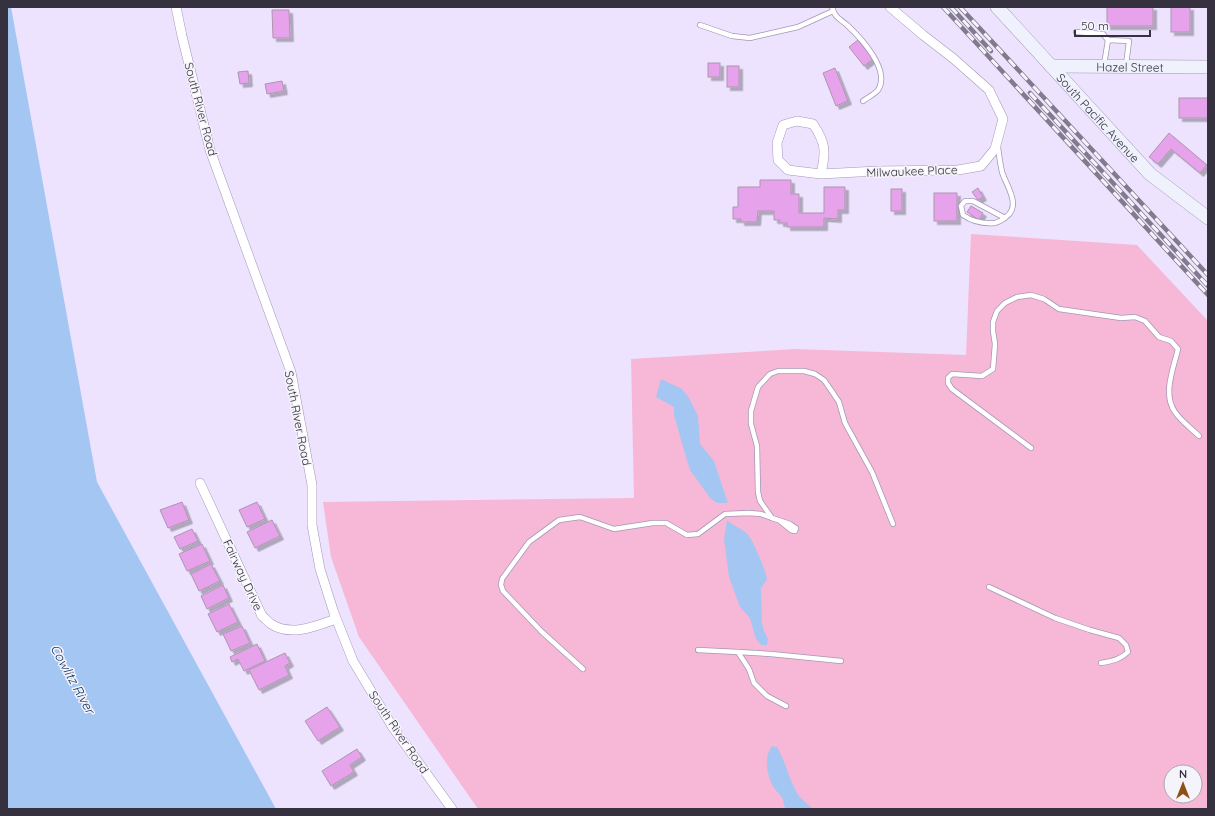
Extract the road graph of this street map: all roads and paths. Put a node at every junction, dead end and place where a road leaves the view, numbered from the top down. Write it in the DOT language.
graph roads {
  1 [pos="176,7"];
  2 [pos="890,7"];
  3 [pos="997,7"];
  4 [pos="832,9"];
  5 [pos="700,25"];
  6 [pos="1076,32"];
  7 [pos="1108,40"];
  8 [pos="1051,66"];
  9 [pos="1104,67"];
  10 [pos="1126,67"];
  11 [pos="1208,67"];
  12 [pos="863,101"];
  13 [pos="998,139"];
  14 [pos="821,174"];
  15 [pos="1004,218"];
  16 [pos="1208,218"];
  17 [pos="1199,436"];
  18 [pos="1031,448"];
  19 [pos="200,483"];
  20 [pos="772,518"];
  21 [pos="780,521"];
  22 [pos="893,524"];
  23 [pos="989,587"];
  24 [pos="336,619"];
  25 [pos="698,650"];
  26 [pos="738,652"];
  27 [pos="841,661"];
  28 [pos="1101,663"];
  29 [pos="583,669"];
  30 [pos="786,706"];
  31 [pos="452,809"];
  1 -- 24 [label="street, South River Road"];
  2 -- 13 [label="street, Milwaukee Place"];
  3 -- 8 [label="street, South Pacific Avenue"];
  4 -- 5 [label="lane"];
  4 -- 12 [label="lane"];
  6 -- 7 [label="lane"];
  7 -- 9 [label="lane"];
  7 -- 10 [label="lane"];
  8 -- 9 [label="street, Hazel Street"];
  8 -- 16 [label="street, South Pacific Avenue"];
  9 -- 10 [label="street, Hazel Street"];
  10 -- 11 [label="street, Hazel Street"];
  13 -- 14 [label="street, Milwaukee Place"];
  13 -- 15 [label="lane"];
  14 -- 14 [label="street"];
  15 -- 15 [label="lane"];
  17 -- 18 [label="lane"];
  19 -- 24 [label="street, Fairway Drive"];
  20 -- 21 [label="lane"];
  20 -- 22 [label="lane"];
  20 -- 29 [label="lane"];
  23 -- 28 [label="lane"];
  24 -- 31 [label="street, South River Road"];
  25 -- 26 [label="lane"];
  26 -- 27 [label="lane"];
  26 -- 30 [label="lane"];
}
